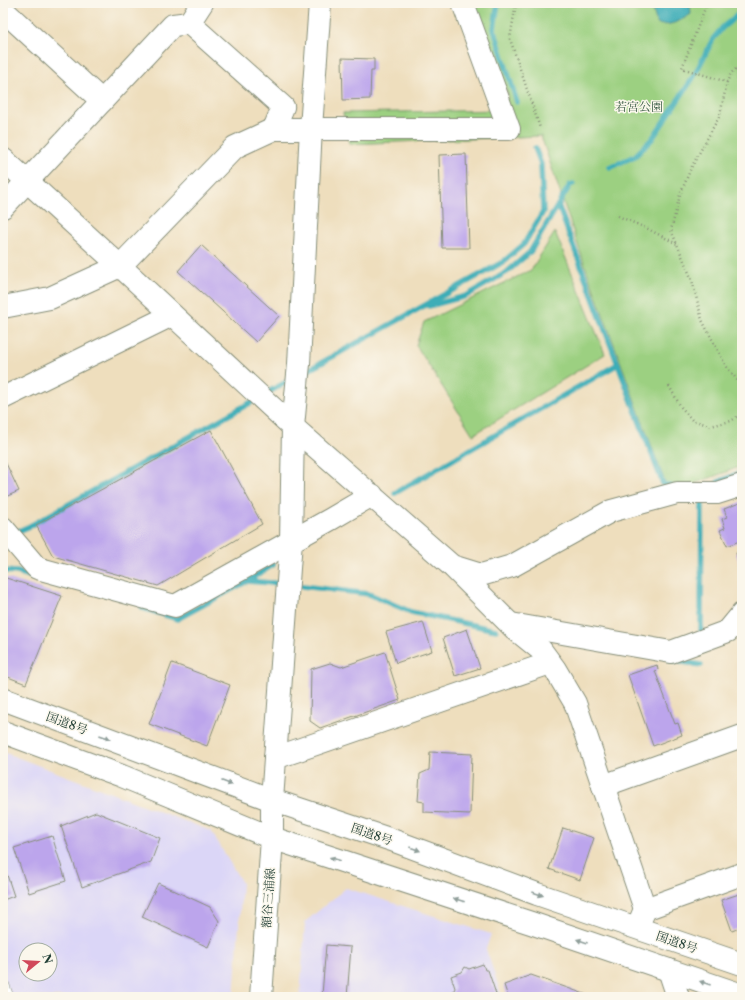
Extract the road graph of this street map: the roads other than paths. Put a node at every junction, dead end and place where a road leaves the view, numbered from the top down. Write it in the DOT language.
graph roads {
  1 [pos="202,3"];
  2 [pos="320,3"];
  3 [pos="463,3"];
  4 [pos="7,11"];
  5 [pos="190,23"];
  6 [pos="102,101"];
  7 [pos="311,128"];
  8 [pos="274,129"];
  9 [pos="3,159"];
  10 [pos="27,182"];
  11 [pos="3,207"];
  12 [pos="120,266"];
  13 [pos="3,307"];
  14 [pos="172,315"];
  15 [pos="3,398"];
  16 [pos="293,427"];
  17 [pos="742,485"];
  18 [pos="372,495"];
  19 [pos="9,534"];
  20 [pos="291,541"];
  21 [pos="452,566"];
  22 [pos="742,614"];
  23 [pos="509,624"];
  24 [pos="550,663"];
  25 [pos="3,699"];
  26 [pos="3,732"];
  27 [pos="742,736"];
  28 [pos="276,758"];
  29 [pos="603,786"];
  30 [pos="272,800"];
  31 [pos="272,838"];
  32 [pos="742,874"];
  33 [pos="641,918"];
  34 [pos="742,964"];
  35 [pos="669,970"];
  36 [pos="3,982"];
  37 [pos="742,995"];
  38 [pos="8,997"];
  39 [pos="261,997"];
  40 [pos="678,997"];
  1 -- 5 [label="main road"];
  2 -- 7 [label="main road, 額谷三浦線"];
  3 -- 7 [label="main road"];
  4 -- 6 [label="main road"];
  5 -- 6 [label="main road"];
  5 -- 8 [label="main road"];
  6 -- 10 [label="main road"];
  7 -- 8 [label="main road"];
  7 -- 16 [label="main road, 額谷三浦線"];
  8 -- 12 [label="main road"];
  9 -- 10 [label="main road"];
  10 -- 11 [label="main road"];
  10 -- 12 [label="main road"];
  12 -- 13 [label="main road"];
  12 -- 14 [label="main road"];
  14 -- 15 [label="main road"];
  14 -- 16 [label="main road"];
  16 -- 18 [label="main road"];
  16 -- 20 [label="main road, 額谷三浦線"];
  17 -- 21 [label="main road"];
  18 -- 20 [label="main road"];
  18 -- 21 [label="main road"];
  19 -- 20 [label="main road"];
  20 -- 28 [label="main road, 額谷三浦線"];
  21 -- 23 [label="main road"];
  22 -- 23 [label="main road"];
  23 -- 24 [label="main road"];
  24 -- 28 [label="main road"];
  24 -- 29 [label="main road"];
  25 -- 30 [label="main road, 国道8号, one-way"];
  26 -- 31 [label="main road"];
  27 -- 29 [label="main road"];
  28 -- 30 [label="main road, 額谷三浦線"];
  29 -- 33 [label="main road"];
  30 -- 31 [label="main road, 額谷三浦線"];
  30 -- 33 [label="main road, 国道8号, one-way"];
  35 -- 31 [label="main road, one-way"];
  31 -- 39 [label="main road, 額谷三浦線"];
  32 -- 33 [label="main road"];
  33 -- 34 [label="main road, 国道8号"];
  37 -- 35 [label="main road, one-way"];
  35 -- 40 [label="main road"];
  36 -- 38 [label="lane"];
}
